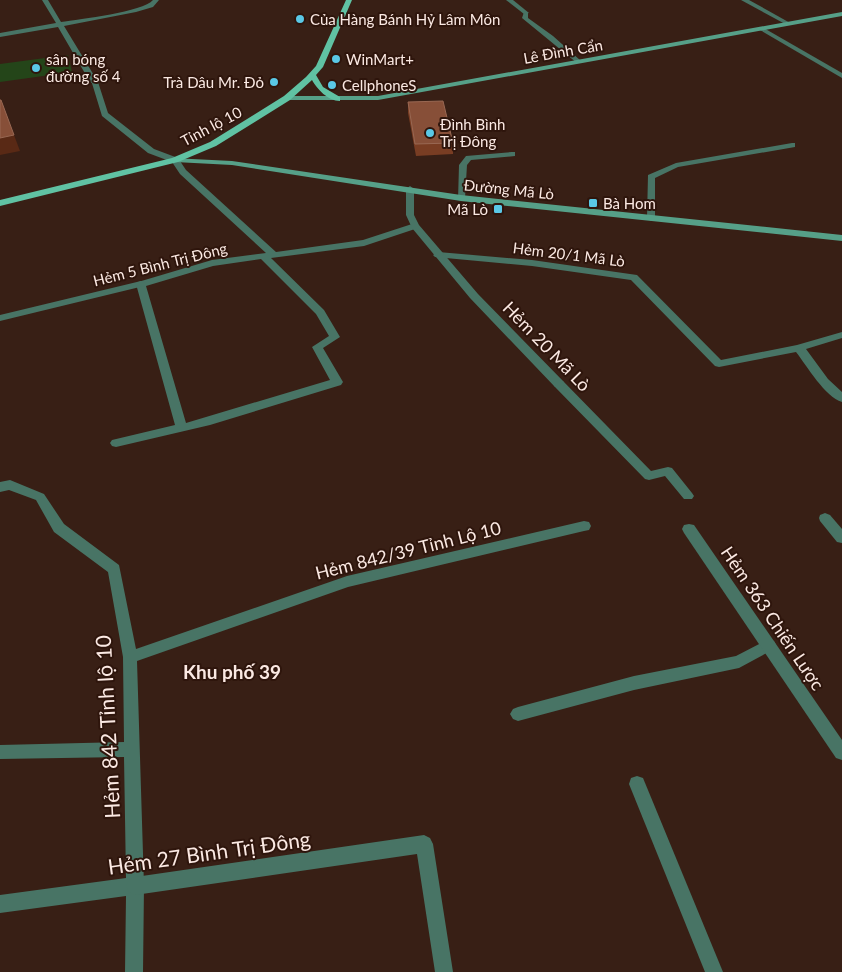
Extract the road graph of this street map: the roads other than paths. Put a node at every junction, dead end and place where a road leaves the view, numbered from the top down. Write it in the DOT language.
graph roads {
  1 [pos="45,0"];
  2 [pos="156,0"];
  3 [pos="349,0"];
  4 [pos="509,0"];
  5 [pos="744,0"];
  6 [pos="842,14"];
  7 [pos="789,24"];
  8 [pos="61,25"];
  9 [pos="762,29"];
  10 [pos="0,35"];
  11 [pos="579,62"];
  12 [pos="312,75"];
  13 [pos="842,76"];
  14 [pos="287,98"];
  15 [pos="337,99"];
  16 [pos="792,145"];
  17 [pos="512,154"];
  18 [pos="175,160"];
  19 [pos="410,189"];
  20 [pos="461,198"];
  21 [pos="0,203"];
  22 [pos="651,218"];
  23 [pos="415,226"];
  24 [pos="842,238"];
  25 [pos="438,255"];
  26 [pos="269,256"];
  27 [pos="140,284"];
  28 [pos="0,318"];
  29 [pos="842,335"];
  30 [pos="799,348"];
  31 [pos="842,398"];
  32 [pos="182,428"];
  33 [pos="116,443"];
  34 [pos="0,488"];
  35 [pos="688,496"];
  36 [pos="825,518"];
  37 [pos="584,526"];
  38 [pos="689,529"];
  39 [pos="842,538"];
  40 [pos="769,645"];
  41 [pos="130,657"];
  42 [pos="518,714"];
  43 [pos="132,749"];
  44 [pos="0,752"];
  45 [pos="842,753"];
  46 [pos="637,784"];
  47 [pos="134,886"];
  48 [pos="0,904"];
  49 [pos="134,972"];
  50 [pos="444,972"];
  51 [pos="714,972"];
  1 -- 8 [label="street"];
  2 -- 8 [label="street"];
  3 -- 12 [label="main road, Tỉnh lộ 10"];
  4 -- 11 [label="street"];
  5 -- 7 [label="street"];
  6 -- 7 [label="street, Lê Đình Cẩn"];
  7 -- 9 [label="street, Lê Đình Cẩn"];
  8 -- 10 [label="street"];
  8 -- 18 [label="street"];
  9 -- 11 [label="street, Lê Đình Cẩn"];
  9 -- 13 [label="street"];
  11 -- 15 [label="street, Lê Đình Cẩn"];
  12 -- 14 [label="main road, Tỉnh lộ 10"];
  12 -- 15 [label="main road"];
  14 -- 15 [label="street, Lê Đình Cẩn"];
  14 -- 18 [label="main road, Tỉnh lộ 10"];
  16 -- 22 [label="street"];
  17 -- 20 [label="street"];
  18 -- 19 [label="street, Đường Mã Lò"];
  18 -- 21 [label="main road, Tỉnh lộ 10"];
  18 -- 26 [label="street"];
  19 -- 20 [label="street, Đường Mã Lò"];
  19 -- 23 [label="street, Hẻm 20 Mã Lò"];
  20 -- 22 [label="street, Đường Mã Lò"];
  22 -- 24 [label="street, Đường Mã Lò"];
  23 -- 25 [label="street, Hẻm 20 Mã Lò"];
  23 -- 26 [label="street, Hẻm 5 Bình Trị Đông"];
  25 -- 30 [label="street, Hẻm 20/1 Mã Lò"];
  25 -- 35 [label="street, Hẻm 20 Mã Lò"];
  26 -- 27 [label="street, Hẻm 5 Bình Trị Đông"];
  26 -- 32 [label="street"];
  27 -- 28 [label="street, Hẻm 5 Bình Trị Đông"];
  27 -- 32 [label="street"];
  29 -- 30 [label="street"];
  30 -- 31 [label="street"];
  32 -- 33 [label="street"];
  34 -- 41 [label="street, Hẻm 842 Tỉnh lộ 10"];
  36 -- 39 [label="street"];
  37 -- 41 [label="street, Hẻm 842/39 Tỉnh Lộ 10"];
  38 -- 40 [label="street, Hẻm 363 Chiến Lược"];
  40 -- 42 [label="street"];
  40 -- 45 [label="street, Hẻm 363 Chiến Lược"];
  41 -- 43 [label="street, Hẻm 842 Tỉnh lộ 10"];
  43 -- 44 [label="street"];
  43 -- 47 [label="street, Hẻm 842 Tỉnh lộ 10"];
  46 -- 51 [label="street"];
  47 -- 48 [label="street, Hẻm 27 Bình Trị Đông"];
  47 -- 49 [label="street, Hẻm 842 Tỉnh lộ 10"];
  47 -- 50 [label="street, Hẻm 27 Bình Trị Đông"];
}
